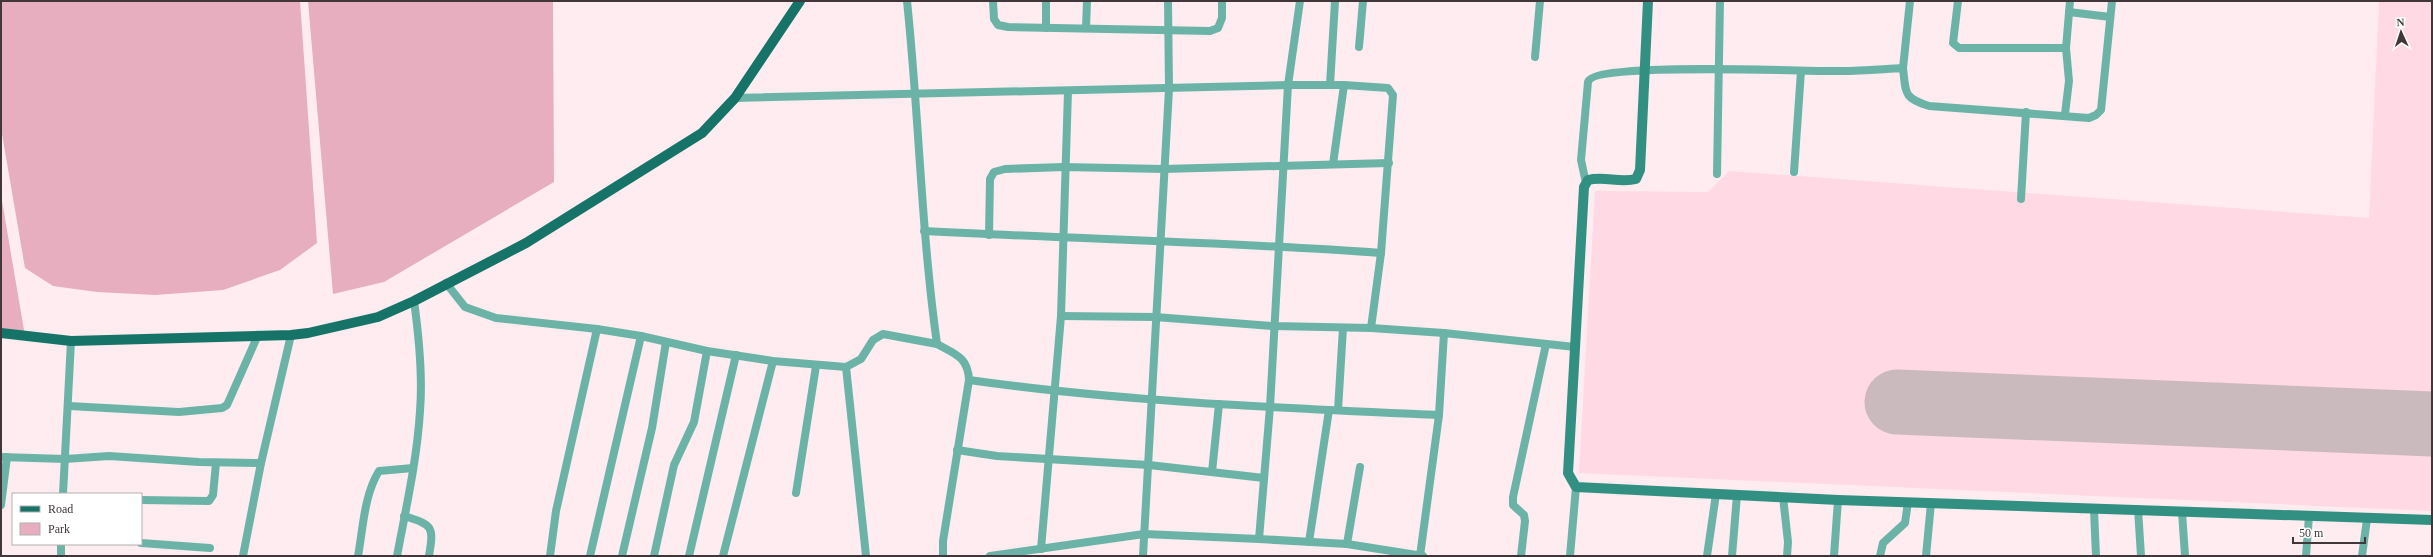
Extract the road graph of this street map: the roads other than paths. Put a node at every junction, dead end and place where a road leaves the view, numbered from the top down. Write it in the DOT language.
graph roads {
  1 [pos="800,1"];
  2 [pos="906,1"];
  3 [pos="993,1"];
  4 [pos="1046,1"];
  5 [pos="1087,1"];
  6 [pos="1168,1"];
  7 [pos="1222,1"];
  8 [pos="1300,1"];
  9 [pos="1335,1"];
  10 [pos="1363,1"];
  11 [pos="1540,1"];
  12 [pos="1648,1"];
  13 [pos="1720,1"];
  14 [pos="1910,1"];
  15 [pos="1958,1"];
  16 [pos="2070,1"];
  17 [pos="2112,1"];
  18 [pos="2069,12"];
  19 [pos="2110,17"];
  20 [pos="1046,28"];
  21 [pos="1086,28"];
  22 [pos="1167,30"];
  23 [pos="1359,47"];
  24 [pos="2066,48"];
  25 [pos="1535,57"];
  26 [pos="1903,68"];
  27 [pos="1718,69"];
  28 [pos="1646,70"];
  29 [pos="1801,71"];
  30 [pos="1288,85"];
  31 [pos="1330,85"];
  32 [pos="1344,85"];
  33 [pos="1169,89"];
  34 [pos="1068,91"];
  35 [pos="916,94"];
  36 [pos="735,98"];
  37 [pos="2026,112"];
  38 [pos="2065,114"];
  39 [pos="1389,162"];
  40 [pos="1333,164"];
  41 [pos="1282,165"];
  42 [pos="1064,167"];
  43 [pos="1164,169"];
  44 [pos="1794,172"];
  45 [pos="1716,174"];
  46 [pos="1586,183"];
  47 [pos="2021,199"];
  48 [pos="924,232"];
  49 [pos="989,235"];
  50 [pos="1064,239"];
  51 [pos="1162,240"];
  52 [pos="1278,248"];
  53 [pos="1381,253"];
  54 [pos="446,283"];
  55 [pos="414,301"];
  56 [pos="1061,316"];
  57 [pos="1156,317"];
  58 [pos="1273,326"];
  59 [pos="1343,328"];
  60 [pos="1371,328"];
  61 [pos="597,329"];
  62 [pos="1,333"];
  63 [pos="1444,333"];
  64 [pos="258,334"];
  65 [pos="291,334"];
  66 [pos="641,336"];
  67 [pos="71,341"];
  68 [pos="666,342"];
  69 [pos="937,344"];
  70 [pos="1546,344"];
  71 [pos="1575,347"];
  72 [pos="707,351"];
  73 [pos="736,355"];
  74 [pos="773,361"];
  75 [pos="816,366"];
  76 [pos="846,367"];
  77 [pos="969,380"];
  78 [pos="1055,392"];
  79 [pos="1153,399"];
  80 [pos="1219,404"];
  81 [pos="69,406"];
  82 [pos="1270,407"];
  83 [pos="1334,410"];
  84 [pos="1439,415"];
  85 [pos="957,450"];
  86 [pos="4,457"];
  87 [pos="65,459"];
  88 [pos="1049,459"];
  89 [pos="216,463"];
  90 [pos="261,463"];
  91 [pos="1149,465"];
  92 [pos="1360,467"];
  93 [pos="413,468"];
  94 [pos="1212,472"];
  95 [pos="1264,478"];
  96 [pos="1576,487"];
  97 [pos="64,493"];
  98 [pos="796,494"];
  99 [pos="1716,494"];
  100 [pos="1737,495"];
  101 [pos="1784,497"];
  102 [pos="142,500"];
  103 [pos="1838,500"];
  104 [pos="1908,502"];
  105 [pos="1930,503"];
  106 [pos="1,505"];
  107 [pos="2138,509"];
  108 [pos="2094,510"];
  109 [pos="2182,512"];
  110 [pos="404,516"];
  111 [pos="2309,516"];
  112 [pos="2366,519"];
  113 [pos="2432,520"];
  114 [pos="1144,534"];
  115 [pos="1259,539"];
  116 [pos="1309,542"];
  117 [pos="142,543"];
  118 [pos="1348,544"];
  119 [pos="61,545"];
  120 [pos="210,548"];
  121 [pos="1041,548"];
  122 [pos="61,556"];
  123 [pos="243,556"];
  124 [pos="358,556"];
  125 [pos="397,556"];
  126 [pos="429,556"];
  127 [pos="550,556"];
  128 [pos="590,556"];
  129 [pos="622,556"];
  130 [pos="654,556"];
  131 [pos="689,556"];
  132 [pos="723,556"];
  133 [pos="866,556"];
  134 [pos="943,556"];
  135 [pos="990,556"];
  136 [pos="1143,556"];
  137 [pos="1421,556"];
  138 [pos="1521,556"];
  139 [pos="1570,556"];
  140 [pos="1707,556"];
  141 [pos="1732,556"];
  142 [pos="1787,556"];
  143 [pos="1834,556"];
  144 [pos="1880,556"];
  145 [pos="1926,556"];
  146 [pos="2096,556"];
  147 [pos="2141,556"];
  148 [pos="2185,556"];
  149 [pos="2306,556"];
  150 [pos="2362,556"];
  1 -- 36 [label="main road"];
  2 -- 35 [label="street"];
  3 -- 20 [label="street"];
  4 -- 20 [label="street"];
  5 -- 21 [label="street"];
  6 -- 22 [label="street"];
  7 -- 22 [label="street"];
  8 -- 30 [label="street"];
  9 -- 31 [label="street"];
  10 -- 23 [label="street"];
  11 -- 25 [label="street"];
  12 -- 28 [label="street"];
  13 -- 27 [label="street"];
  14 -- 26 [label="street"];
  15 -- 24 [label="street"];
  16 -- 18 [label="street"];
  17 -- 19 [label="street"];
  18 -- 19 [label="street"];
  18 -- 24 [label="street"];
  19 -- 38 [label="street"];
  20 -- 21 [label="street"];
  21 -- 22 [label="street"];
  22 -- 33 [label="street"];
  24 -- 38 [label="street"];
  26 -- 29 [label="street"];
  26 -- 37 [label="street"];
  27 -- 28 [label="street"];
  27 -- 29 [label="street"];
  27 -- 45 [label="street"];
  28 -- 46 [label="street"];
  28 -- 46 [label="street"];
  29 -- 44 [label="street"];
  30 -- 31 [label="street"];
  30 -- 33 [label="street"];
  30 -- 41 [label="street"];
  31 -- 32 [label="street"];
  32 -- 39 [label="street"];
  32 -- 40 [label="street"];
  33 -- 34 [label="street"];
  33 -- 43 [label="street"];
  34 -- 35 [label="street"];
  34 -- 42 [label="street"];
  35 -- 36 [label="street"];
  35 -- 48 [label="street"];
  36 -- 54 [label="main road"];
  37 -- 38 [label="street"];
  37 -- 47 [label="street"];
  39 -- 40 [label="street"];
  39 -- 53 [label="street"];
  40 -- 41 [label="street"];
  41 -- 43 [label="street"];
  41 -- 52 [label="street"];
  42 -- 43 [label="street"];
  42 -- 49 [label="street"];
  42 -- 50 [label="street"];
  43 -- 51 [label="street"];
  46 -- 71 [label="street"];
  48 -- 49 [label="street"];
  48 -- 69 [label="street"];
  49 -- 50 [label="street"];
  50 -- 51 [label="street"];
  50 -- 56 [label="street"];
  51 -- 52 [label="street"];
  51 -- 57 [label="street"];
  52 -- 53 [label="street"];
  52 -- 58 [label="street"];
  53 -- 60 [label="street"];
  54 -- 55 [label="main road"];
  54 -- 61 [label="street"];
  55 -- 65 [label="main road"];
  55 -- 93 [label="street"];
  56 -- 57 [label="street"];
  56 -- 78 [label="street"];
  57 -- 58 [label="street"];
  57 -- 79 [label="street"];
  58 -- 59 [label="street"];
  58 -- 82 [label="street"];
  59 -- 60 [label="street"];
  59 -- 83 [label="street"];
  60 -- 63 [label="street"];
  61 -- 66 [label="street"];
  61 -- 127 [label="street"];
  62 -- 67 [label="main road"];
  63 -- 70 [label="street"];
  63 -- 84 [label="street"];
  64 -- 65 [label="main road"];
  64 -- 67 [label="main road"];
  64 -- 81 [label="street"];
  65 -- 90 [label="street"];
  66 -- 68 [label="street"];
  66 -- 128 [label="street"];
  67 -- 81 [label="street"];
  68 -- 72 [label="street"];
  68 -- 129 [label="street"];
  69 -- 76 [label="street"];
  69 -- 77 [label="street"];
  70 -- 71 [label="street"];
  70 -- 138 [label="street"];
  71 -- 96 [label="street"];
  72 -- 73 [label="street"];
  72 -- 130 [label="street"];
  73 -- 74 [label="street"];
  73 -- 131 [label="street"];
  74 -- 75 [label="street"];
  74 -- 132 [label="street"];
  75 -- 76 [label="street"];
  75 -- 98 [label="street"];
  76 -- 133 [label="street"];
  77 -- 78 [label="street"];
  77 -- 85 [label="street"];
  78 -- 79 [label="street"];
  78 -- 88 [label="street"];
  79 -- 80 [label="street"];
  79 -- 91 [label="street"];
  80 -- 82 [label="street"];
  80 -- 94 [label="street"];
  81 -- 87 [label="street"];
  82 -- 83 [label="street"];
  82 -- 95 [label="street"];
  83 -- 84 [label="street"];
  83 -- 116 [label="street"];
  84 -- 137 [label="street"];
  85 -- 88 [label="street"];
  85 -- 134 [label="street"];
  86 -- 87 [label="street"];
  86 -- 106 [label="street"];
  87 -- 89 [label="street"];
  87 -- 97 [label="street"];
  88 -- 91 [label="street"];
  88 -- 121 [label="street"];
  89 -- 90 [label="street"];
  89 -- 102 [label="street"];
  90 -- 123 [label="street"];
  91 -- 94 [label="street"];
  91 -- 114 [label="street"];
  92 -- 118 [label="street"];
  93 -- 110 [label="street"];
  93 -- 124 [label="street"];
  94 -- 95 [label="street"];
  95 -- 115 [label="street"];
  96 -- 99 [label="street"];
  96 -- 139 [label="street"];
  99 -- 100 [label="street"];
  99 -- 140 [label="street"];
  100 -- 101 [label="street"];
  100 -- 141 [label="street"];
  101 -- 103 [label="street"];
  101 -- 142 [label="street"];
  103 -- 104 [label="street"];
  103 -- 143 [label="street"];
  104 -- 105 [label="street"];
  104 -- 144 [label="street"];
  105 -- 108 [label="street"];
  105 -- 145 [label="street"];
  107 -- 108 [label="street"];
  107 -- 109 [label="street"];
  107 -- 147 [label="street"];
  108 -- 146 [label="street"];
  109 -- 111 [label="street"];
  109 -- 148 [label="street"];
  110 -- 125 [label="street"];
  110 -- 126 [label="street"];
  111 -- 112 [label="street"];
  111 -- 149 [label="street"];
  112 -- 113 [label="street"];
  112 -- 150 [label="street"];
  114 -- 115 [label="street"];
  114 -- 121 [label="street"];
  114 -- 136 [label="street"];
  115 -- 116 [label="street"];
  116 -- 118 [label="street"];
  117 -- 120 [label="street"];
  118 -- 137 [label="street"];
  119 -- 122 [label="street"];
  121 -- 135 [label="street"];
}
